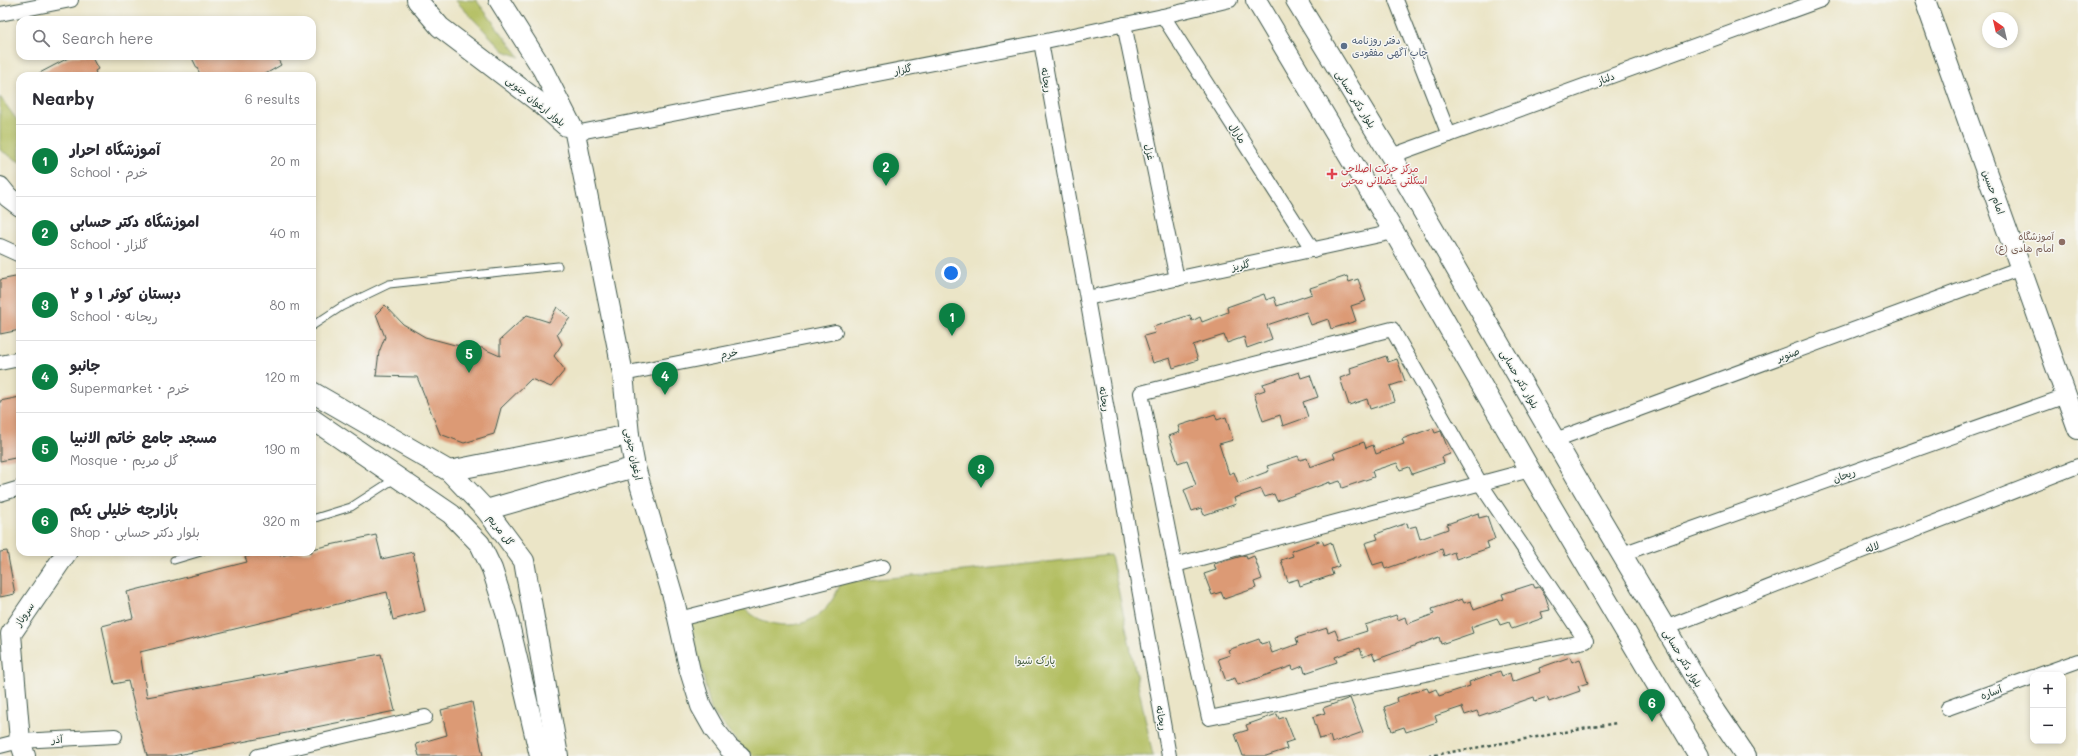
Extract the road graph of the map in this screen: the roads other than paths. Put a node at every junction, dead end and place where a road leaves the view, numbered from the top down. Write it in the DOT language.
graph roads {
  1 [pos="71,0"];
  2 [pos="417,0"];
  3 [pos="499,0"];
  4 [pos="1230,0"];
  5 [pos="1256,0"];
  6 [pos="1296,0"];
  7 [pos="1396,0"];
  8 [pos="1821,0"];
  9 [pos="1925,0"];
  10 [pos="0,14"];
  11 [pos="1163,16"];
  12 [pos="1124,24"];
  13 [pos="1040,42"];
  14 [pos="575,134"];
  15 [pos="1449,135"];
  16 [pos="1391,156"];
  17 [pos="0,188"];
  18 [pos="16,203"];
  19 [pos="1394,232"];
  20 [pos="0,246"];
  21 [pos="1313,250"];
  22 [pos="16,253"];
  23 [pos="558,266"];
  24 [pos="2021,268"];
  25 [pos="1177,279"];
  26 [pos="1087,298"];
  27 [pos="316,323"];
  28 [pos="835,332"];
  29 [pos="16,360"];
  30 [pos="0,363"];
  31 [pos="623,374"];
  32 [pos="316,394"];
  33 [pos="2066,396"];
  34 [pos="316,422"];
  35 [pos="2078,429"];
  36 [pos="629,435"];
  37 [pos="1555,440"];
  38 [pos="2078,466"];
  39 [pos="635,467"];
  40 [pos="1530,470"];
  41 [pos="449,471"];
  42 [pos="396,478"];
  43 [pos="1480,484"];
  44 [pos="16,489"];
  45 [pos="0,494"];
  46 [pos="486,510"];
  47 [pos="316,518"];
  48 [pos="1622,554"];
  49 [pos="64,556"];
  50 [pos="188,556"];
  51 [pos="174,560"];
  52 [pos="1175,565"];
  53 [pos="883,567"];
  54 [pos="679,619"];
  55 [pos="1665,628"];
  56 [pos="2078,661"];
  57 [pos="2047,672"];
  58 [pos="2030,678"];
  59 [pos="1948,708"];
  60 [pos="425,717"];
  61 [pos="115,736"];
  62 [pos="0,746"];
  63 [pos="23,749"];
  64 [pos="1694,752"];
  65 [pos="283,753"];
  66 [pos="258,756"];
  67 [pos="540,756"];
  68 [pos="558,756"];
  69 [pos="740,756"];
  70 [pos="1169,756"];
  71 [pos="1746,756"];
  1 -- 10 [label="street"];
  2 -- 14 [label="street, بلوار ارغوان جنوبی"];
  3 -- 14 [label="street, بلوار ارغوان جنوبی"];
  4 -- 11 [label="street, گلزار"];
  5 -- 19 [label="street"];
  6 -- 16 [label="street, بلوار دکتر حسابی"];
  7 -- 15 [label="street"];
  8 -- 15 [label="street, دلناز"];
  9 -- 24 [label="street, امام حسین"];
  11 -- 12 [label="street, گلزار"];
  11 -- 21 [label="street, مارال"];
  12 -- 13 [label="street, گلزار"];
  12 -- 25 [label="street, غزل"];
  13 -- 14 [label="street, گلزار"];
  13 -- 26 [label="street, ریحانه"];
  14 -- 31 [label="street, ارغوان جنوبی"];
  15 -- 16 [label="street, دلناز"];
  16 -- 37 [label="street, بلوار دکتر حسابی"];
  17 -- 18 [label="street"];
  19 -- 21 [label="street, گلریز"];
  19 -- 40 [label="street"];
  20 -- 22 [label="street"];
  21 -- 25 [label="street, گلریز"];
  23 -- 27 [label="lane"];
  24 -- 33 [label="street, امام حسین"];
  24 -- 37 [label="street, صنوبر"];
  25 -- 26 [label="street, گلریز"];
  26 -- 70 [label="street, ریحانه"];
  28 -- 31 [label="street, خرم"];
  29 -- 30 [label="street"];
  31 -- 36 [label="street, ارغوان جنوبی"];
  32 -- 41 [label="street, گل مریم"];
  33 -- 35 [label="street, امام حسین"];
  33 -- 48 [label="street, ریحان"];
  34 -- 42 [label="street"];
  36 -- 39 [label="street, ارغوان جنوبی"];
  36 -- 41 [label="street"];
  37 -- 48 [label="street, بلوار دکتر حسابی"];
  38 -- 55 [label="street, لاله"];
  39 -- 46 [label="street"];
  39 -- 54 [label="street, ارغوان جنوبی"];
  40 -- 43 [label="street"];
  40 -- 64 [label="street"];
  41 -- 46 [label="street, گل مریم"];
  42 -- 47 [label="lane"];
  42 -- 67 [label="street"];
  43 -- 52 [label="street"];
  43 -- 52 [label="street"];
  43 -- 52 [label="street"];
  44 -- 45 [label="street"];
  46 -- 68 [label="street, گل مریم"];
  48 -- 55 [label="street, بلوار دکتر حسابی"];
  49 -- 63 [label="street, سروناز"];
  50 -- 51 [label="lane"];
  53 -- 54 [label="street"];
  54 -- 69 [label="street, ارغوان جنوبی"];
  55 -- 71 [label="street, بلوار دکتر حسابی"];
  56 -- 57 [label="street"];
  58 -- 59 [label="street, آساره"];
  60 -- 65 [label="street"];
  61 -- 63 [label="street, آذر"];
  62 -- 63 [label="street, آذر"];
  65 -- 66 [label="street"];
}
